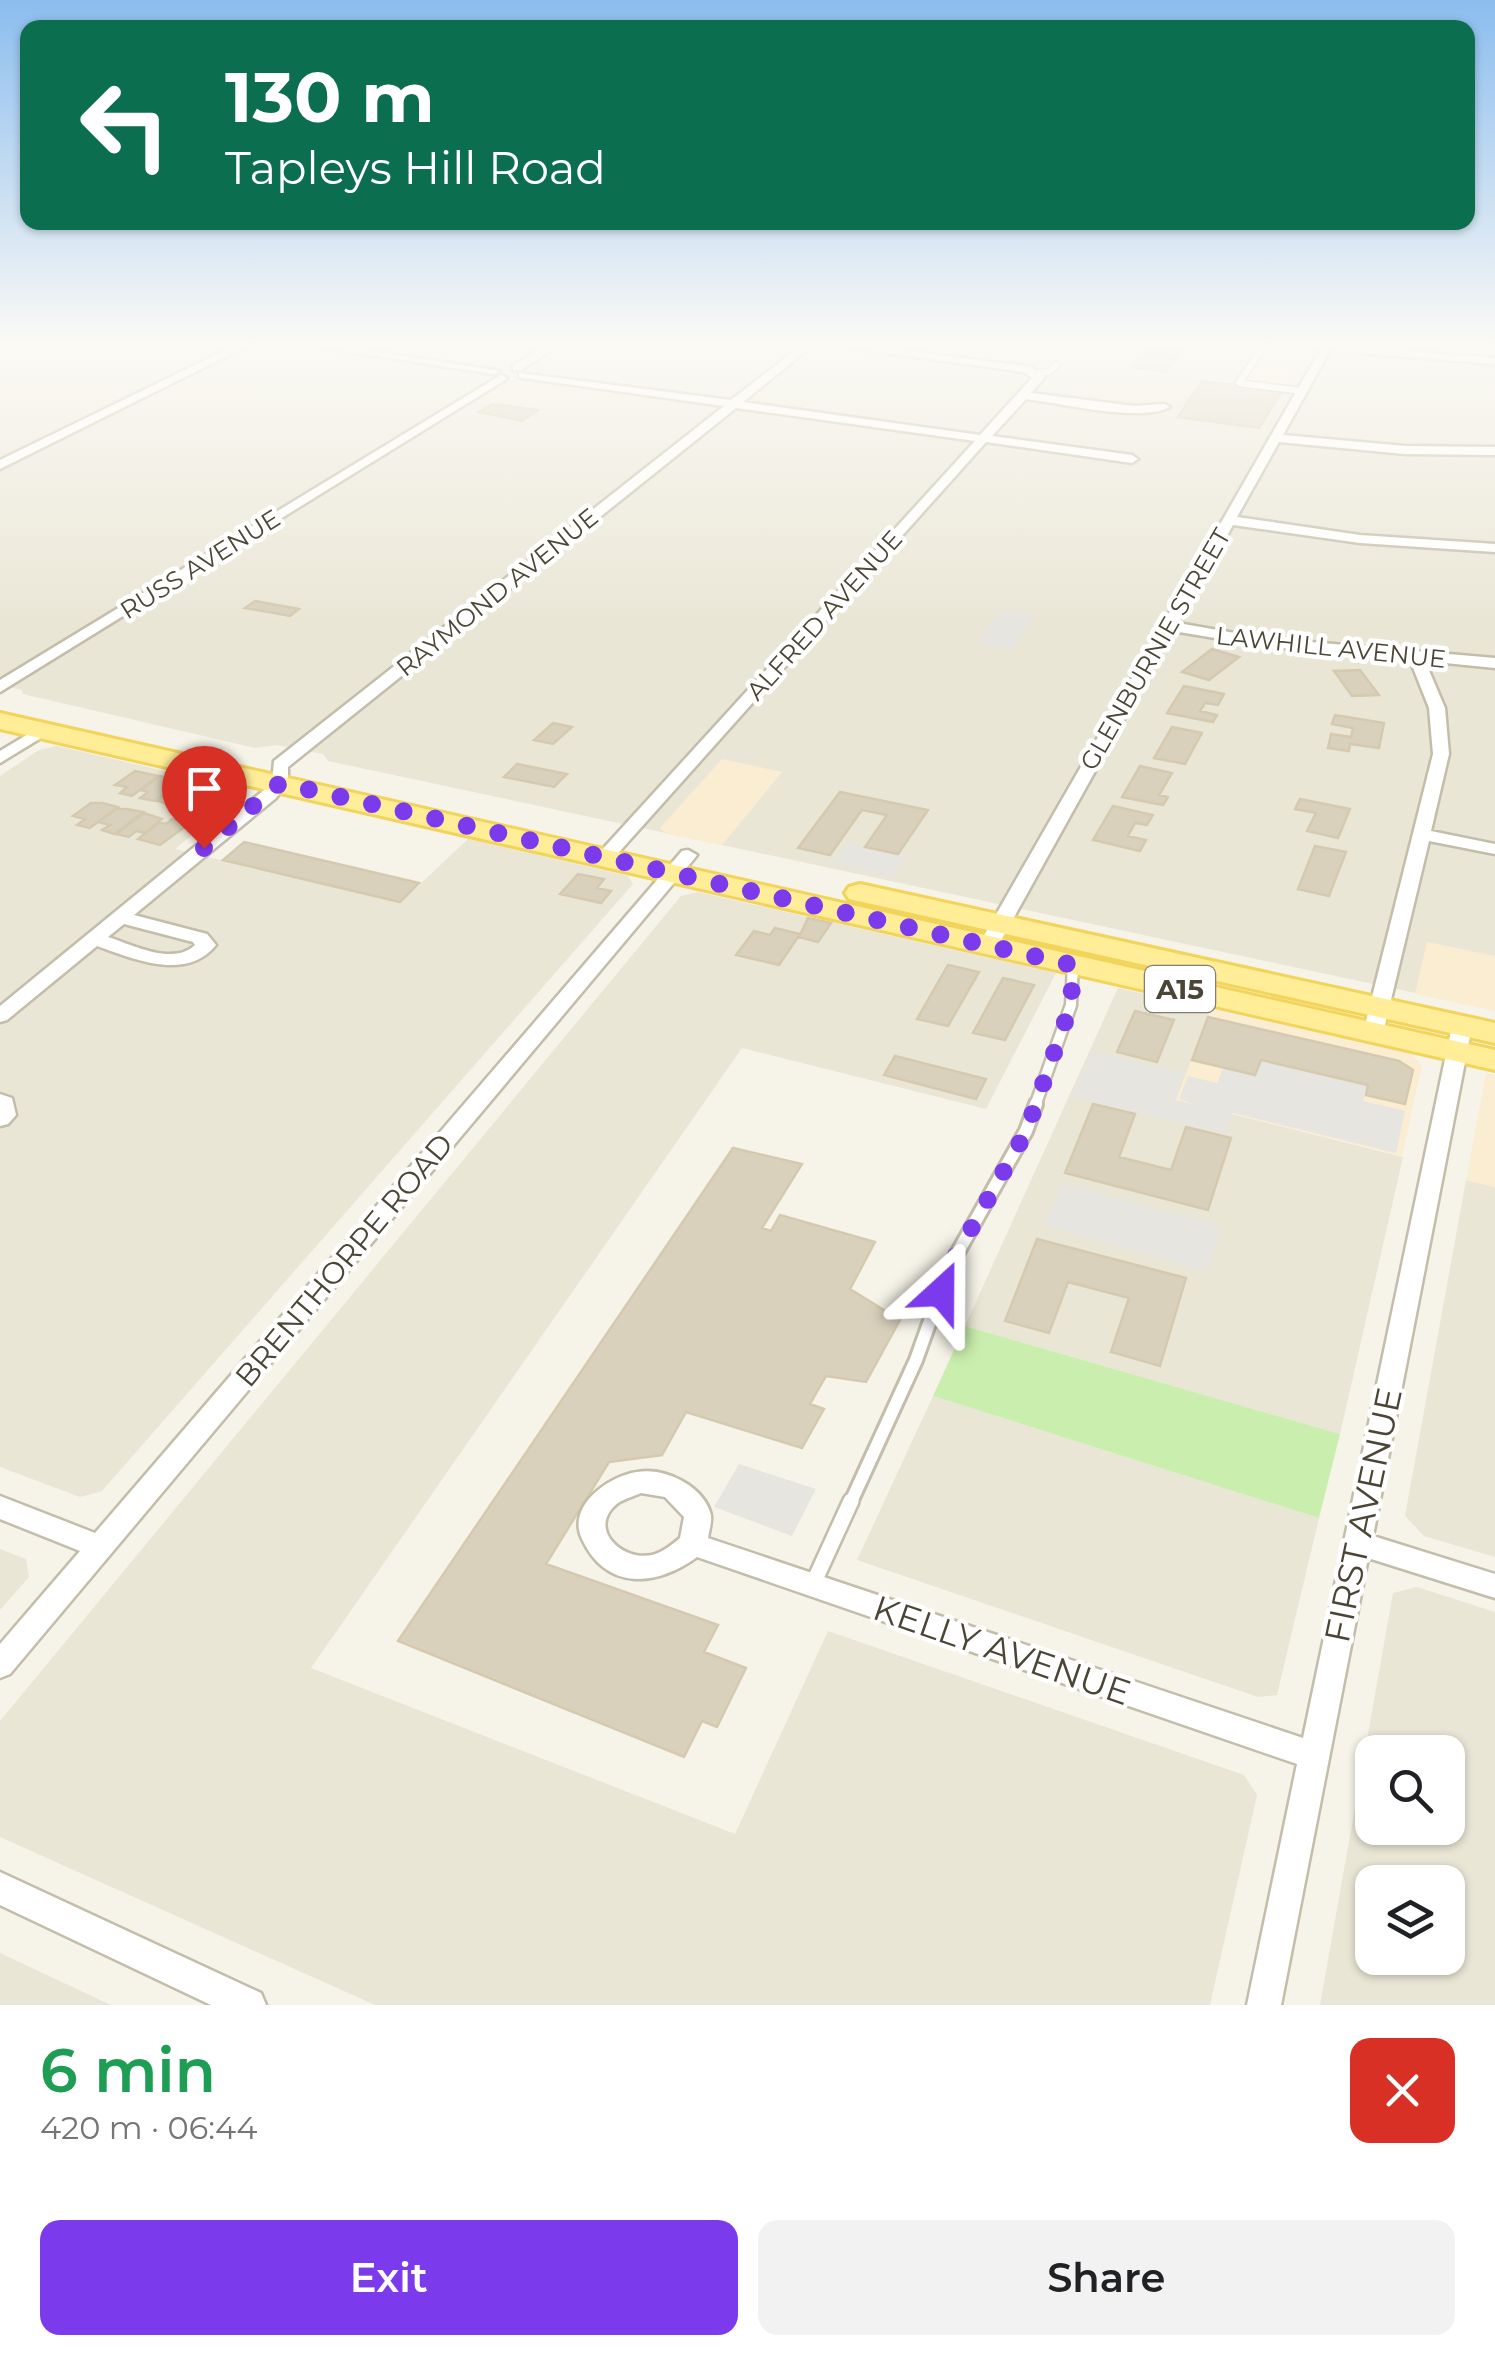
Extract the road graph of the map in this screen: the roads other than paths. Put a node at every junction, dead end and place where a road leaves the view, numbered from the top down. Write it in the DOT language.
graph roads {
  1 [pos="1276,438"];
  2 [pos="54,439"];
  3 [pos="395,439"];
  4 [pos="691,439"];
  5 [pos="981,439"];
  6 [pos="984,439"];
  7 [pos="1282,439"];
  8 [pos="1495,452"];
  9 [pos="1132,460"];
  10 [pos="0,465"];
  11 [pos="1228,520"];
  12 [pos="1495,548"];
  13 [pos="1168,626"];
  14 [pos="1417,658"];
  15 [pos="1495,663"];
  16 [pos="0,687"];
  17 [pos="0,704"];
  18 [pos="0,721"];
  19 [pos="43,730"];
  20 [pos="0,758"];
  21 [pos="280,774"];
  22 [pos="1424,834"];
  23 [pos="612,848"];
  24 [pos="1495,848"];
  25 [pos="682,863"];
  26 [pos="121,916"];
  27 [pos="994,935"];
  28 [pos="94,939"];
  29 [pos="1073,965"];
  30 [pos="0,1016"];
  31 [pos="1377,1020"];
  32 [pos="1472,1037"];
  33 [pos="1495,1060"];
  34 [pos="0,1101"];
  35 [pos="0,1119"];
  36 [pos="0,1507"];
  37 [pos="1358,1543"];
  38 [pos="693,1544"];
  39 [pos="100,1547"];
  40 [pos="813,1585"];
  41 [pos="1495,1586"];
  42 [pos="0,1665"];
  43 [pos="1312,1755"];
  44 [pos="0,1888"];
  45 [pos="249,2005"];
  46 [pos="1264,2005"];
  1 -- 11 [label="street, GLENBURNIE STREET"];
  2 -- 10 [label="street"];
  3 -- 16 [label="street, RUSS AVENUE"];
  4 -- 21 [label="street, RAYMOND AVENUE"];
  5 -- 6 [label="street"];
  6 -- 9 [label="street"];
  6 -- 23 [label="street, ALFRED AVENUE"];
  7 -- 8 [label="street"];
  11 -- 12 [label="street"];
  11 -- 13 [label="street, GLENBURNIE STREET"];
  13 -- 14 [label="street, LAWHILL AVENUE"];
  13 -- 27 [label="street, GLENBURNIE STREET"];
  14 -- 15 [label="street, LAWHILL AVENUE"];
  14 -- 22 [label="street"];
  17 -- 21 [label="main road, A15"];
  18 -- 19 [label="main road, A15"];
  19 -- 20 [label="street"];
  19 -- 21 [label="main road, A15"];
  21 -- 23 [label="main road, A15"];
  21 -- 26 [label="street, RAYMOND AVENUE"];
  22 -- 24 [label="street"];
  22 -- 31 [label="street"];
  23 -- 25 [label="main road, A15"];
  25 -- 27 [label="main road, A15"];
  25 -- 39 [label="street, BRENTHORPE ROAD"];
  26 -- 28 [label="street, RAYMOND AVENUE"];
  26 -- 28 [label="street"];
  27 -- 29 [label="main road, A15"];
  27 -- 31 [label="main road, A15"];
  28 -- 30 [label="street, RAYMOND AVENUE"];
  29 -- 31 [label="main road, A15"];
  29 -- 40 [label="lane"];
  31 -- 32 [label="main road, A15"];
  32 -- 33 [label="main road, A15"];
  32 -- 37 [label="street, FIRST AVENUE"];
  34 -- 35 [label="street"];
  36 -- 39 [label="street"];
  37 -- 41 [label="street"];
  37 -- 43 [label="street, FIRST AVENUE"];
  38 -- 40 [label="street, KELLY AVENUE"];
  39 -- 42 [label="street, BRENTHORPE ROAD"];
  40 -- 43 [label="street, KELLY AVENUE"];
  43 -- 46 [label="street, FIRST AVENUE"];
  44 -- 45 [label="street"];
}
